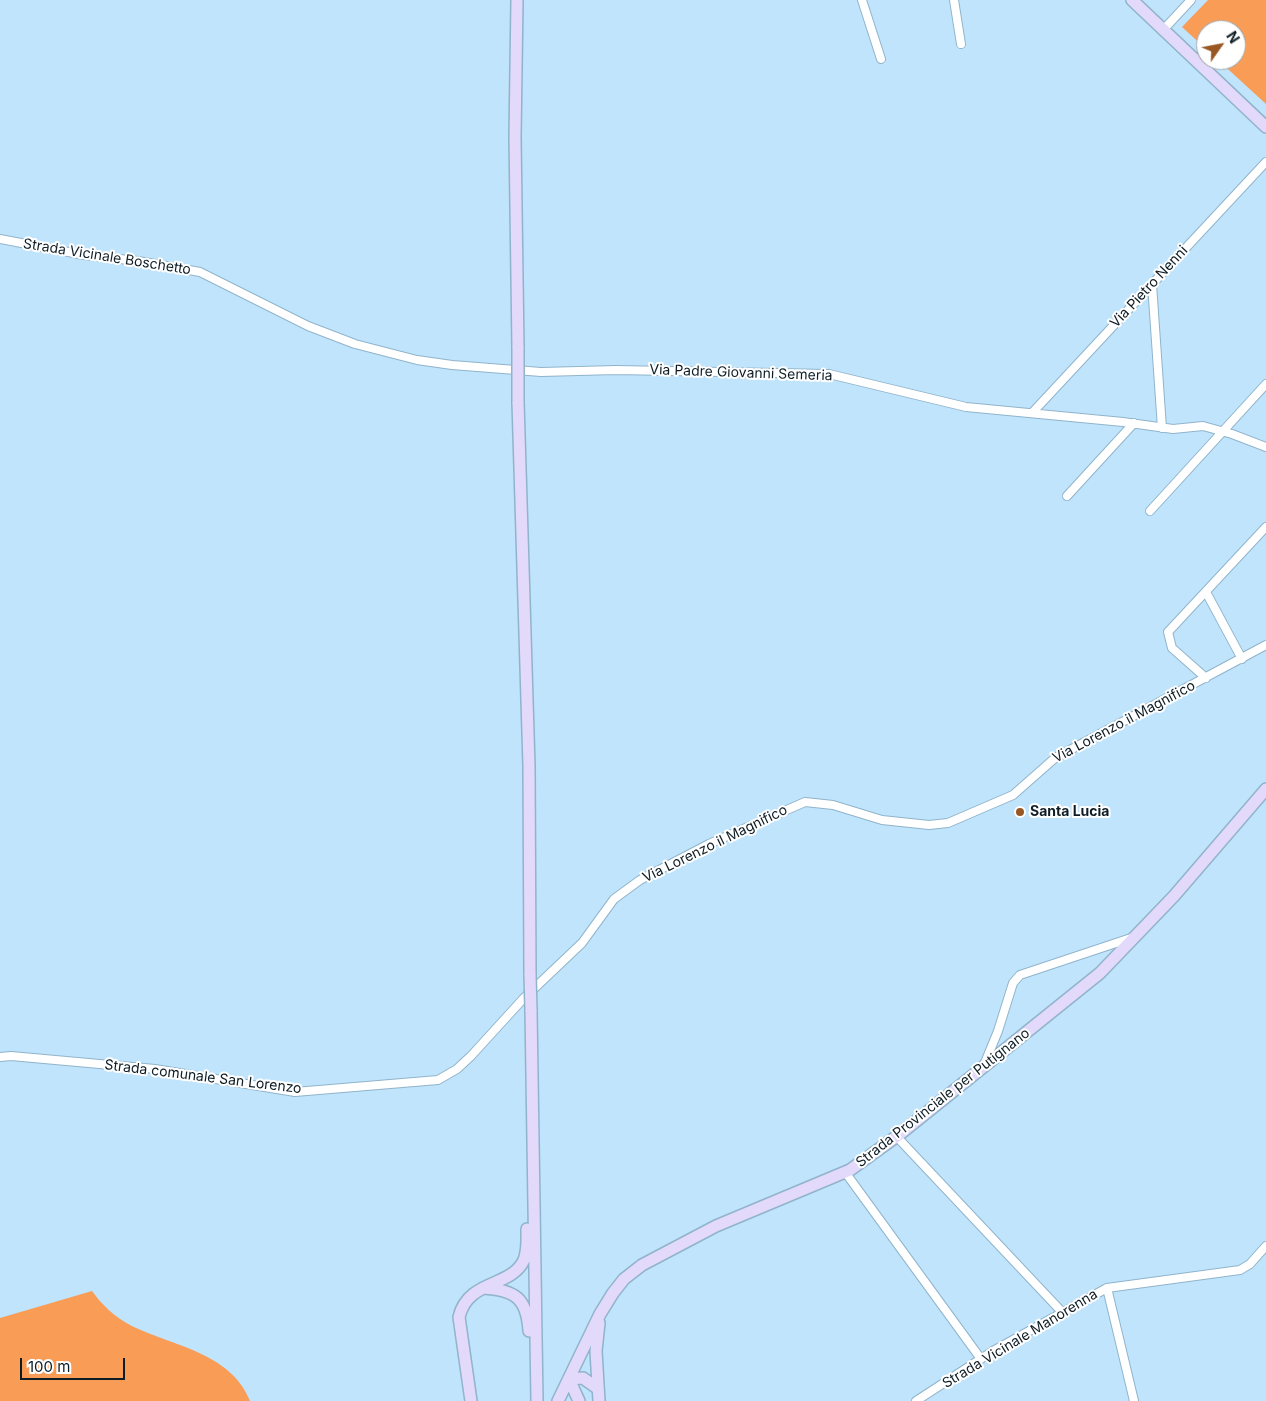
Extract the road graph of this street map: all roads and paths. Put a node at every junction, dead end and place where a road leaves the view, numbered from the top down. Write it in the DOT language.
graph roads {
  1 [pos="517,0"];
  2 [pos="862,0"];
  3 [pos="954,0"];
  4 [pos="1132,0"];
  5 [pos="1191,0"];
  6 [pos="1164,29"];
  7 [pos="961,44"];
  8 [pos="881,59"];
  9 [pos="1266,127"];
  10 [pos="1266,162"];
  11 [pos="0,239"];
  12 [pos="1152,284"];
  13 [pos="616,370"];
  14 [pos="1266,384"];
  15 [pos="1032,413"];
  16 [pos="1134,423"];
  17 [pos="1162,428"];
  18 [pos="1223,431"];
  19 [pos="1266,447"];
  20 [pos="1066,496"];
  21 [pos="1150,511"];
  22 [pos="1266,527"];
  23 [pos="1206,592"];
  24 [pos="1266,646"];
  25 [pos="1242,659"];
  26 [pos="1206,678"];
  27 [pos="1266,789"];
  28 [pos="1136,936"];
  29 [pos="523,999"];
  30 [pos="0,1057"];
  31 [pos="984,1065"];
  32 [pos="897,1137"];
  33 [pos="845,1172"];
  34 [pos="534,1209"];
  35 [pos="1266,1246"];
  36 [pos="481,1288"];
  37 [pos="1107,1288"];
  38 [pos="1062,1312"];
  39 [pos="600,1314"];
  40 [pos="981,1359"];
  41 [pos="536,1364"];
  42 [pos="569,1379"];
  43 [pos="597,1388"];
  44 [pos="471,1401"];
  45 [pos="537,1401"];
  46 [pos="558,1401"];
  47 [pos="579,1401"];
  48 [pos="599,1401"];
  49 [pos="916,1401"];
  50 [pos="1134,1401"];
  1 -- 34 [label="main road, bridge"];
  2 -- 8 [label="street"];
  3 -- 7 [label="street"];
  4 -- 6 [label="main road"];
  5 -- 6 [label="street"];
  6 -- 9 [label="main road"];
  10 -- 12 [label="street, Via Pietro Nenni"];
  11 -- 13 [label="street, Strada Vicinale Boschetto"];
  12 -- 15 [label="street, Via Pietro Nenni"];
  12 -- 17 [label="street"];
  13 -- 15 [label="street, Via Padre Giovanni Semeria"];
  14 -- 18 [label="street"];
  15 -- 16 [label="street, Via Padre Giovanni Semeria"];
  16 -- 17 [label="street, Via Padre Giovanni Semeria"];
  16 -- 20 [label="street"];
  17 -- 18 [label="street, Via Padre Giovanni Semeria"];
  18 -- 19 [label="street, Via Padre Giovanni Semeria"];
  18 -- 21 [label="street"];
  22 -- 23 [label="street"];
  23 -- 25 [label="street"];
  23 -- 26 [label="street"];
  24 -- 25 [label="street, Via Lorenzo il Magnifico"];
  25 -- 26 [label="street, Via Lorenzo il Magnifico"];
  26 -- 29 [label="street, Via Lorenzo il Magnifico"];
  27 -- 28 [label="main road, Strada Provinciale per Putignano"];
  28 -- 31 [label="main road, Strada Provinciale per Putignano"];
  28 -- 31 [label="street"];
  29 -- 30 [label="street, Strada comunale San Lorenzo"];
  31 -- 32 [label="main road, Strada Provinciale per Putignano"];
  32 -- 33 [label="main road, Strada Provinciale per Putignano"];
  32 -- 38 [label="street"];
  33 -- 39 [label="main road, Strada Provinciale per Putignano"];
  33 -- 40 [label="street"];
  34 -- 36 [label="main road"];
  34 -- 41 [label="main road"];
  35 -- 37 [label="street, Strada Vicinale Manorenna"];
  36 -- 41 [label="main road"];
  36 -- 44 [label="main road"];
  37 -- 38 [label="street, Strada Vicinale Manorenna"];
  37 -- 50 [label="street"];
  38 -- 40 [label="street, Strada Vicinale Manorenna"];
  39 -- 42 [label="main road, Strada Provinciale per Putignano"];
  39 -- 43 [label="main road"];
  40 -- 49 [label="street, Strada Vicinale Manorenna"];
  41 -- 45 [label="main road"];
  42 -- 43 [label="main road"];
  42 -- 46 [label="main road, Strada Provinciale per Putignano"];
  42 -- 47 [label="main road"];
  43 -- 48 [label="main road"];
}
